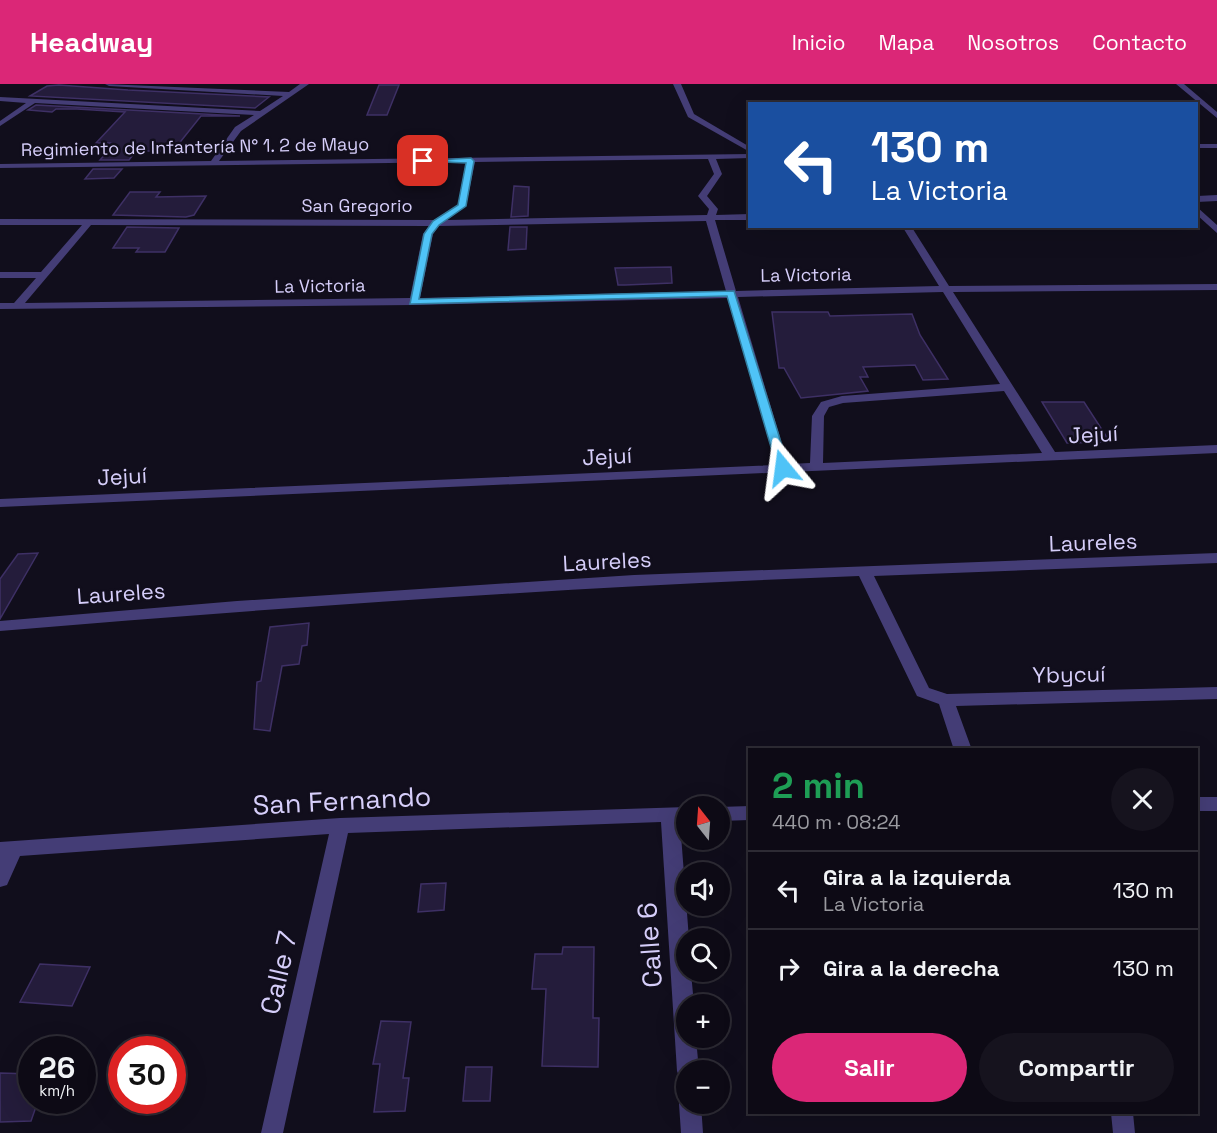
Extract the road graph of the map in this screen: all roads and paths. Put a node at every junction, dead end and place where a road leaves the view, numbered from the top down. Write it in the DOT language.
graph roads {
  1 [pos="109,84"];
  2 [pos="306,84"];
  3 [pos="676,84"];
  4 [pos="1180,84"];
  5 [pos="292,94"];
  6 [pos="0,99"];
  7 [pos="33,101"];
  8 [pos="264,112"];
  9 [pos="1217,116"];
  10 [pos="0,124"];
  11 [pos="1198,146"];
  12 [pos="1217,146"];
  13 [pos="748,149"];
  14 [pos="711,156"];
  15 [pos="748,156"];
  16 [pos="471,161"];
  17 [pos="212,165"];
  18 [pos="0,166"];
  19 [pos="1217,198"];
  20 [pos="1198,199"];
  21 [pos="1198,211"];
  22 [pos="748,217"];
  23 [pos="710,219"];
  24 [pos="0,222"];
  25 [pos="88,222"];
  26 [pos="436,223"];
  27 [pos="907,228"];
  28 [pos="1217,230"];
  29 [pos="0,275"];
  30 [pos="44,275"];
  31 [pos="1217,287"];
  32 [pos="947,289"];
  33 [pos="731,293"];
  34 [pos="414,302"];
  35 [pos="0,306"];
  36 [pos="17,306"];
  37 [pos="1009,387"];
  38 [pos="1217,449"];
  39 [pos="1198,450"];
  40 [pos="1052,458"];
  41 [pos="1217,461"];
  42 [pos="816,467"];
  43 [pos="783,468"];
  44 [pos="0,503"];
  45 [pos="1217,558"];
  46 [pos="865,573"];
  47 [pos="0,626"];
  48 [pos="1217,693"];
  49 [pos="946,700"];
  50 [pos="962,748"];
  51 [pos="1198,804"];
  52 [pos="1217,804"];
  53 [pos="748,813"];
  54 [pos="730,814"];
  55 [pos="676,815"];
  56 [pos="340,826"];
  57 [pos="7,850"];
  58 [pos="679,850"];
  59 [pos="0,879"];
  60 [pos="688,1060"];
  61 [pos="691,1114"];
  62 [pos="1122,1114"];
  63 [pos="272,1133"];
  64 [pos="692,1133"];
  65 [pos="1124,1133"];
  1 -- 5 [label="street"];
  2 -- 5 [label="street"];
  3 -- 13 [label="street"];
  4 -- 9 [label="street"];
  5 -- 8 [label="street"];
  6 -- 7 [label="street"];
  7 -- 8 [label="street"];
  7 -- 10 [label="street"];
  8 -- 17 [label="street"];
  11 -- 12 [label="street"];
  14 -- 15 [label="street, Regimiento de Infantería N° 1. 2 de Mayo"];
  14 -- 16 [label="street, Regimiento de Infantería N° 1. 2 de Mayo"];
  14 -- 23 [label="street"];
  16 -- 17 [label="street, Regimiento de Infantería N° 1. 2 de Mayo"];
  16 -- 26 [label="street"];
  17 -- 18 [label="street, Regimiento de Infantería N° 1. 2 de Mayo"];
  19 -- 20 [label="street"];
  21 -- 28 [label="street"];
  22 -- 23 [label="street, San Gregorio"];
  23 -- 26 [label="street, San Gregorio"];
  23 -- 33 [label="street"];
  24 -- 25 [label="street, San Gregorio"];
  25 -- 26 [label="street, San Gregorio"];
  25 -- 30 [label="street"];
  26 -- 34 [label="street"];
  27 -- 32 [label="street"];
  29 -- 30 [label="street"];
  30 -- 36 [label="street"];
  31 -- 32 [label="street, La Victoria"];
  32 -- 33 [label="street, La Victoria"];
  32 -- 37 [label="street"];
  33 -- 34 [label="street, La Victoria"];
  33 -- 43 [label="street"];
  34 -- 36 [label="street, La Victoria"];
  35 -- 36 [label="street, La Victoria"];
  37 -- 40 [label="street"];
  37 -- 42 [label="street"];
  38 -- 39 [label="street, Jejuí"];
  39 -- 40 [label="street, Jejuí"];
  39 -- 41 [label="street"];
  40 -- 42 [label="street, Jejuí"];
  42 -- 43 [label="street, Jejuí"];
  43 -- 44 [label="street, Jejuí"];
  45 -- 46 [label="street, Laureles"];
  46 -- 47 [label="street, Laureles"];
  46 -- 49 [label="street, Ybycuí"];
  48 -- 49 [label="street, Ybycuí"];
  49 -- 50 [label="street"];
  51 -- 52 [label="street"];
  53 -- 54 [label="street"];
  55 -- 56 [label="street, San Fernando"];
  56 -- 57 [label="street, San Fernando"];
  56 -- 63 [label="street, Calle 7"];
  57 -- 59 [label="street"];
  58 -- 60 [label="street, Calle 6"];
  61 -- 64 [label="street"];
  62 -- 65 [label="street"];
}
